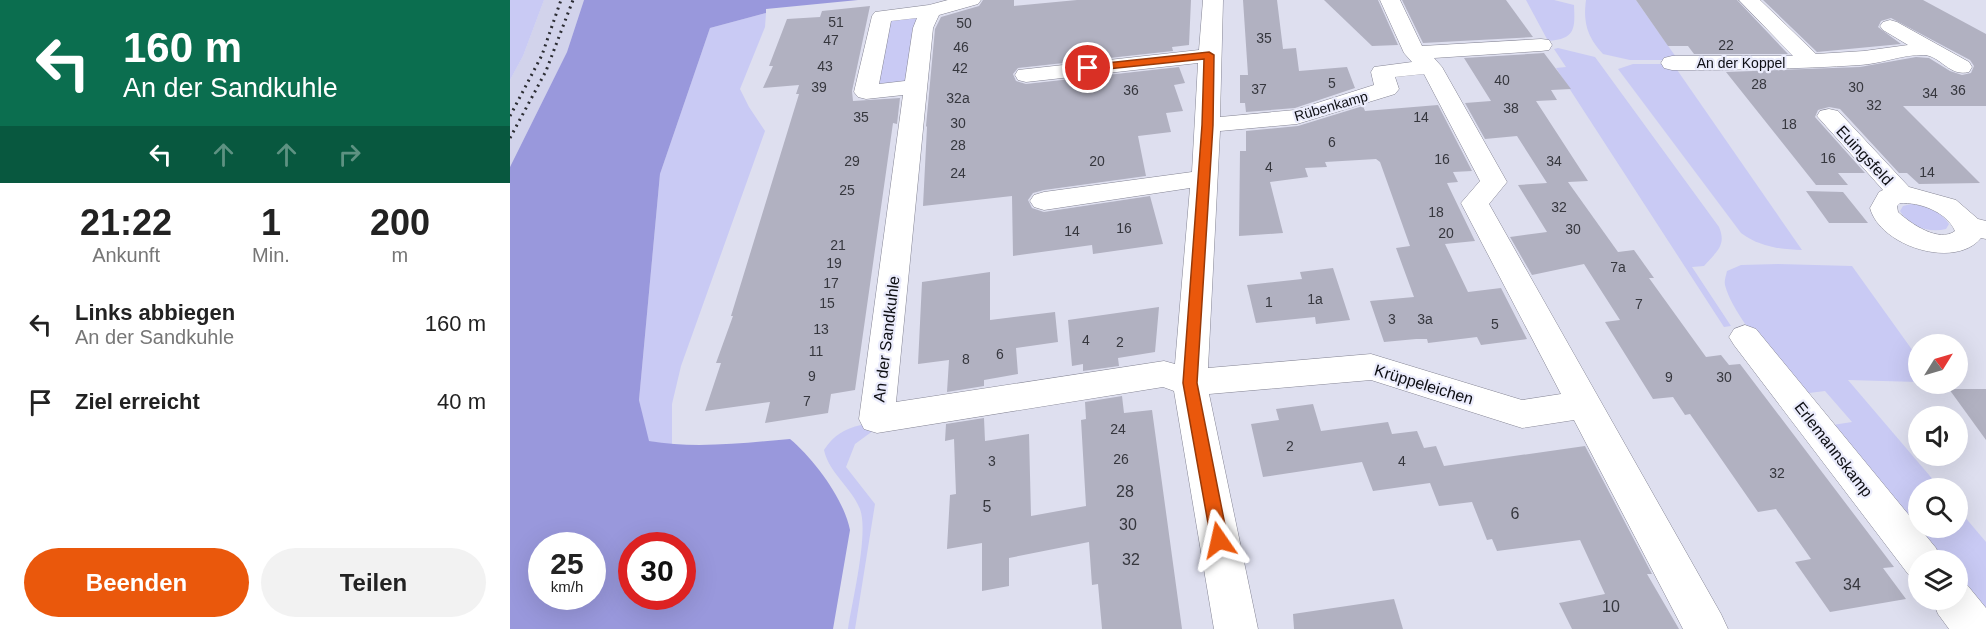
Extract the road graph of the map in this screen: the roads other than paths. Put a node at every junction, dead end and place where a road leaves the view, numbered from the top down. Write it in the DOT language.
graph roads {
  1 [pos="971,0"];
  2 [pos="1213,0"];
  3 [pos="1390,0"];
  4 [pos="1749,0"];
  5 [pos="930,11"];
  6 [pos="1890,26"];
  7 [pos="1542,45"];
  8 [pos="1929,48"];
  9 [pos="1209,55"];
  10 [pos="1423,60"];
  11 [pos="1810,61"];
  12 [pos="1672,63"];
  13 [pos="1961,67"];
  14 [pos="1026,75"];
  15 [pos="916,87"];
  16 [pos="1828,116"];
  17 [pos="1208,125"];
  18 [pos="1203,178"];
  19 [pos="1902,195"];
  20 [pos="1044,201"];
  21 [pos="1978,228"];
  22 [pos="1745,337"];
  23 [pos="1190,383"];
  24 [pos="1585,405"];
  25 [pos="1913,550"];
  26 [pos="1961,610"];
  27 [pos="1236,629"];
  28 [pos="1706,629"];
  29 [pos="1976,629"];
  1 -- 5 [label="street"];
  2 -- 9 [label="street"];
  3 -- 10 [label="street"];
  4 -- 11 [label="street, An der Koppel"];
  5 -- 15 [label="street, An der Sandkuhle"];
  5 -- 15 [label="street"];
  6 -- 8 [label="street"];
  7 -- 10 [label="street, Rübenkamp"];
  8 -- 11 [label="street, An der Koppel"];
  8 -- 13 [label="street"];
  9 -- 14 [label="street"];
  9 -- 17 [label="street"];
  10 -- 17 [label="street, Rübenkamp"];
  10 -- 24 [label="street"];
  11 -- 12 [label="street, An der Koppel"];
  15 -- 23 [label="street, An der Sandkuhle"];
  16 -- 19 [label="street, Euingsfeld"];
  17 -- 18 [label="street"];
  18 -- 20 [label="street"];
  18 -- 23 [label="street"];
  19 -- 21 [label="street, Euingsfeld"];
  19 -- 21 [label="street, Euingsfeld"];
  22 -- 25 [label="street, Erlemannskamp"];
  23 -- 24 [label="street, Krüppeleichen"];
  23 -- 27 [label="street"];
  24 -- 28 [label="street"];
  26 -- 29 [label="street"];
}
